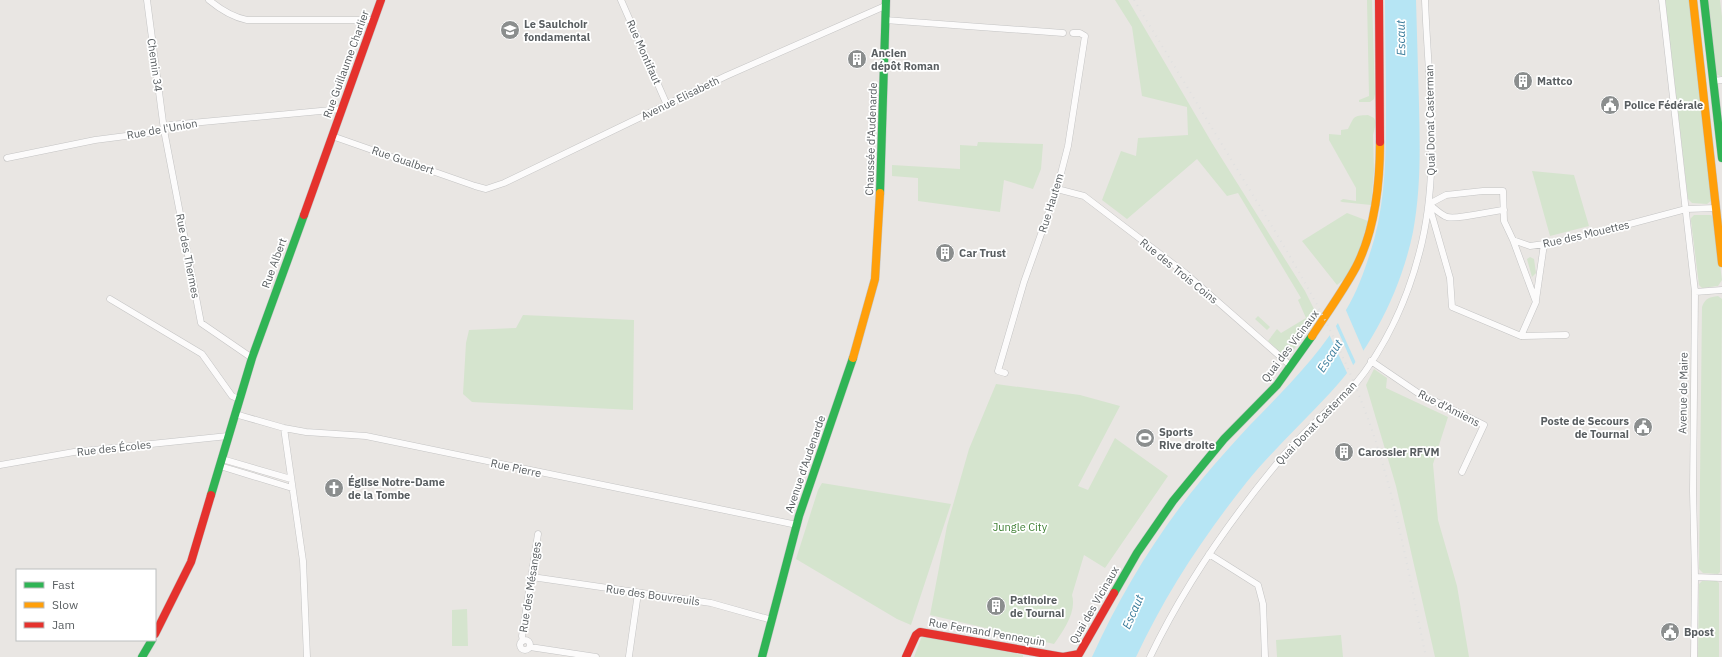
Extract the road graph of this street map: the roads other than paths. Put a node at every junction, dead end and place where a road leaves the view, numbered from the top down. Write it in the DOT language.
graph roads {
  1 [pos="146,0"];
  2 [pos="209,0"];
  3 [pos="381,0"];
  4 [pos="621,0"];
  5 [pos="1379,0"];
  6 [pos="1425,0"];
  7 [pos="1662,0"];
  8 [pos="1693,0"];
  9 [pos="1704,0"];
  10 [pos="885,3"];
  11 [pos="374,20"];
  12 [pos="885,20"];
  13 [pos="1063,33"];
  14 [pos="1073,33"];
  15 [pos="1722,80"];
  16 [pos="1713,81"];
  17 [pos="667,104"];
  18 [pos="342,109"];
  19 [pos="164,130"];
  20 [pos="332,136"];
  21 [pos="7,158"];
  22 [pos="1722,158"];
  23 [pos="475,186"];
  24 [pos="1057,188"];
  25 [pos="1429,204"];
  26 [pos="1716,208"];
  27 [pos="1686,209"];
  28 [pos="1504,210"];
  29 [pos="1513,240"];
  30 [pos="1544,244"];
  31 [pos="1722,263"];
  32 [pos="875,279"];
  33 [pos="1722,290"];
  34 [pos="1696,292"];
  35 [pos="110,299"];
  36 [pos="1536,302"];
  37 [pos="1566,335"];
  38 [pos="1521,336"];
  39 [pos="252,358"];
  40 [pos="1371,361"];
  41 [pos="1291,366"];
  42 [pos="1005,373"];
  43 [pos="239,399"];
  44 [pos="235,414"];
  45 [pos="284,428"];
  46 [pos="228,436"];
  47 [pos="221,462"];
  48 [pos="0,464"];
  49 [pos="242,465"];
  50 [pos="264,471"];
  51 [pos="240,472"];
  52 [pos="1462,472"];
  53 [pos="262,478"];
  54 [pos="291,479"];
  55 [pos="292,488"];
  56 [pos="797,525"];
  57 [pos="538,534"];
  58 [pos="1209,554"];
  59 [pos="1695,577"];
  60 [pos="532,578"];
  61 [pos="1722,578"];
  62 [pos="638,593"];
  63 [pos="772,620"];
  64 [pos="156,632"];
  65 [pos="151,641"];
  66 [pos="527,652"];
  67 [pos="1079,654"];
  68 [pos="142,657"];
  69 [pos="307,657"];
  70 [pos="596,657"];
  71 [pos="629,657"];
  72 [pos="762,657"];
  73 [pos="906,657"];
  74 [pos="1150,657"];
  75 [pos="1265,657"];
  76 [pos="1694,657"];
  1 -- 19 [label="street, Chemin 34"];
  2 -- 11 [label="street"];
  3 -- 11 [label="street, Rue Guillaume Charlier"];
  4 -- 17 [label="street, Rue Montifaut"];
  5 -- 41 [label="street, Quai des Vicinaux"];
  6 -- 25 [label="street, Quai Donat Casterman"];
  7 -- 27 [label="street, Avenue de Maire"];
  8 -- 26 [label="street"];
  9 -- 16 [label="street"];
  10 -- 12 [label="street, Chaussée d'Audenarde"];
  10 -- 17 [label="street, Avenue Elisabeth"];
  11 -- 18 [label="street, Rue Guillaume Charlier"];
  12 -- 13 [label="street"];
  12 -- 32 [label="street, Chaussée d'Audenarde"];
  14 -- 24 [label="street, Rue Hautem"];
  15 -- 16 [label="street"];
  16 -- 22 [label="street"];
  17 -- 23 [label="street, Avenue Elisabeth"];
  18 -- 19 [label="street, Rue de l'Union"];
  18 -- 20 [label="street, Rue Guillaume Charlier"];
  19 -- 21 [label="street, Rue de l'Union"];
  19 -- 39 [label="street, Rue des Thermes"];
  20 -- 23 [label="street, Rue Gualbert"];
  20 -- 39 [label="street, Rue Albert"];
  24 -- 41 [label="street, Rue des Trois Coins"];
  24 -- 42 [label="street, Rue Hautem"];
  25 -- 28 [label="street"];
  25 -- 28 [label="street"];
  25 -- 38 [label="street"];
  25 -- 40 [label="street, Quai Donat Casterman"];
  26 -- 27 [label="street"];
  26 -- 31 [label="street"];
  27 -- 30 [label="street, Rue des Mouettes"];
  27 -- 34 [label="street, Avenue de Maire"];
  28 -- 29 [label="street"];
  29 -- 30 [label="street, Rue des Mouettes"];
  29 -- 36 [label="street"];
  30 -- 36 [label="street"];
  32 -- 56 [label="street, Avenue d'Audenarde"];
  33 -- 34 [label="street"];
  34 -- 59 [label="street, Avenue de Maire"];
  35 -- 43 [label="street"];
  36 -- 38 [label="street"];
  37 -- 38 [label="street"];
  39 -- 43 [label="street, Rue Albert"];
  40 -- 52 [label="street, Rue d'Amiens"];
  40 -- 58 [label="street, Quai Donat Casterman"];
  41 -- 67 [label="street, Quai des Vicinaux"];
  43 -- 44 [label="street, Rue Albert"];
  44 -- 45 [label="street, Rue Pierre"];
  44 -- 46 [label="street, Rue Albert"];
  45 -- 54 [label="street"];
  45 -- 56 [label="street, Rue Pierre"];
  46 -- 47 [label="street, Rue Albert"];
  46 -- 48 [label="street, Rue des Écoles"];
  47 -- 49 [label="street"];
  47 -- 51 [label="street"];
  47 -- 64 [label="street, Rue Albert"];
  49 -- 50 [label="street"];
  49 -- 51 [label="street"];
  50 -- 53 [label="street"];
  50 -- 54 [label="street"];
  51 -- 53 [label="street"];
  53 -- 55 [label="street"];
  54 -- 55 [label="street"];
  55 -- 69 [label="street"];
  56 -- 63 [label="street, Avenue d'Audenarde"];
  57 -- 60 [label="street, Rue des Mésanges"];
  58 -- 74 [label="street, Quai Donat Casterman"];
  58 -- 75 [label="street"];
  59 -- 61 [label="street"];
  59 -- 76 [label="street, Avenue de Maire"];
  60 -- 62 [label="street, Rue des Bouvreuils"];
  60 -- 66 [label="street, Rue des Mésanges"];
  62 -- 63 [label="street, Rue des Bouvreuils"];
  62 -- 71 [label="street"];
  63 -- 72 [label="street, Avenue d'Audenarde"];
  65 -- 68 [label="street"];
  66 -- 70 [label="street"];
  67 -- 73 [label="street, Rue Fernand Pennequin"];
}
